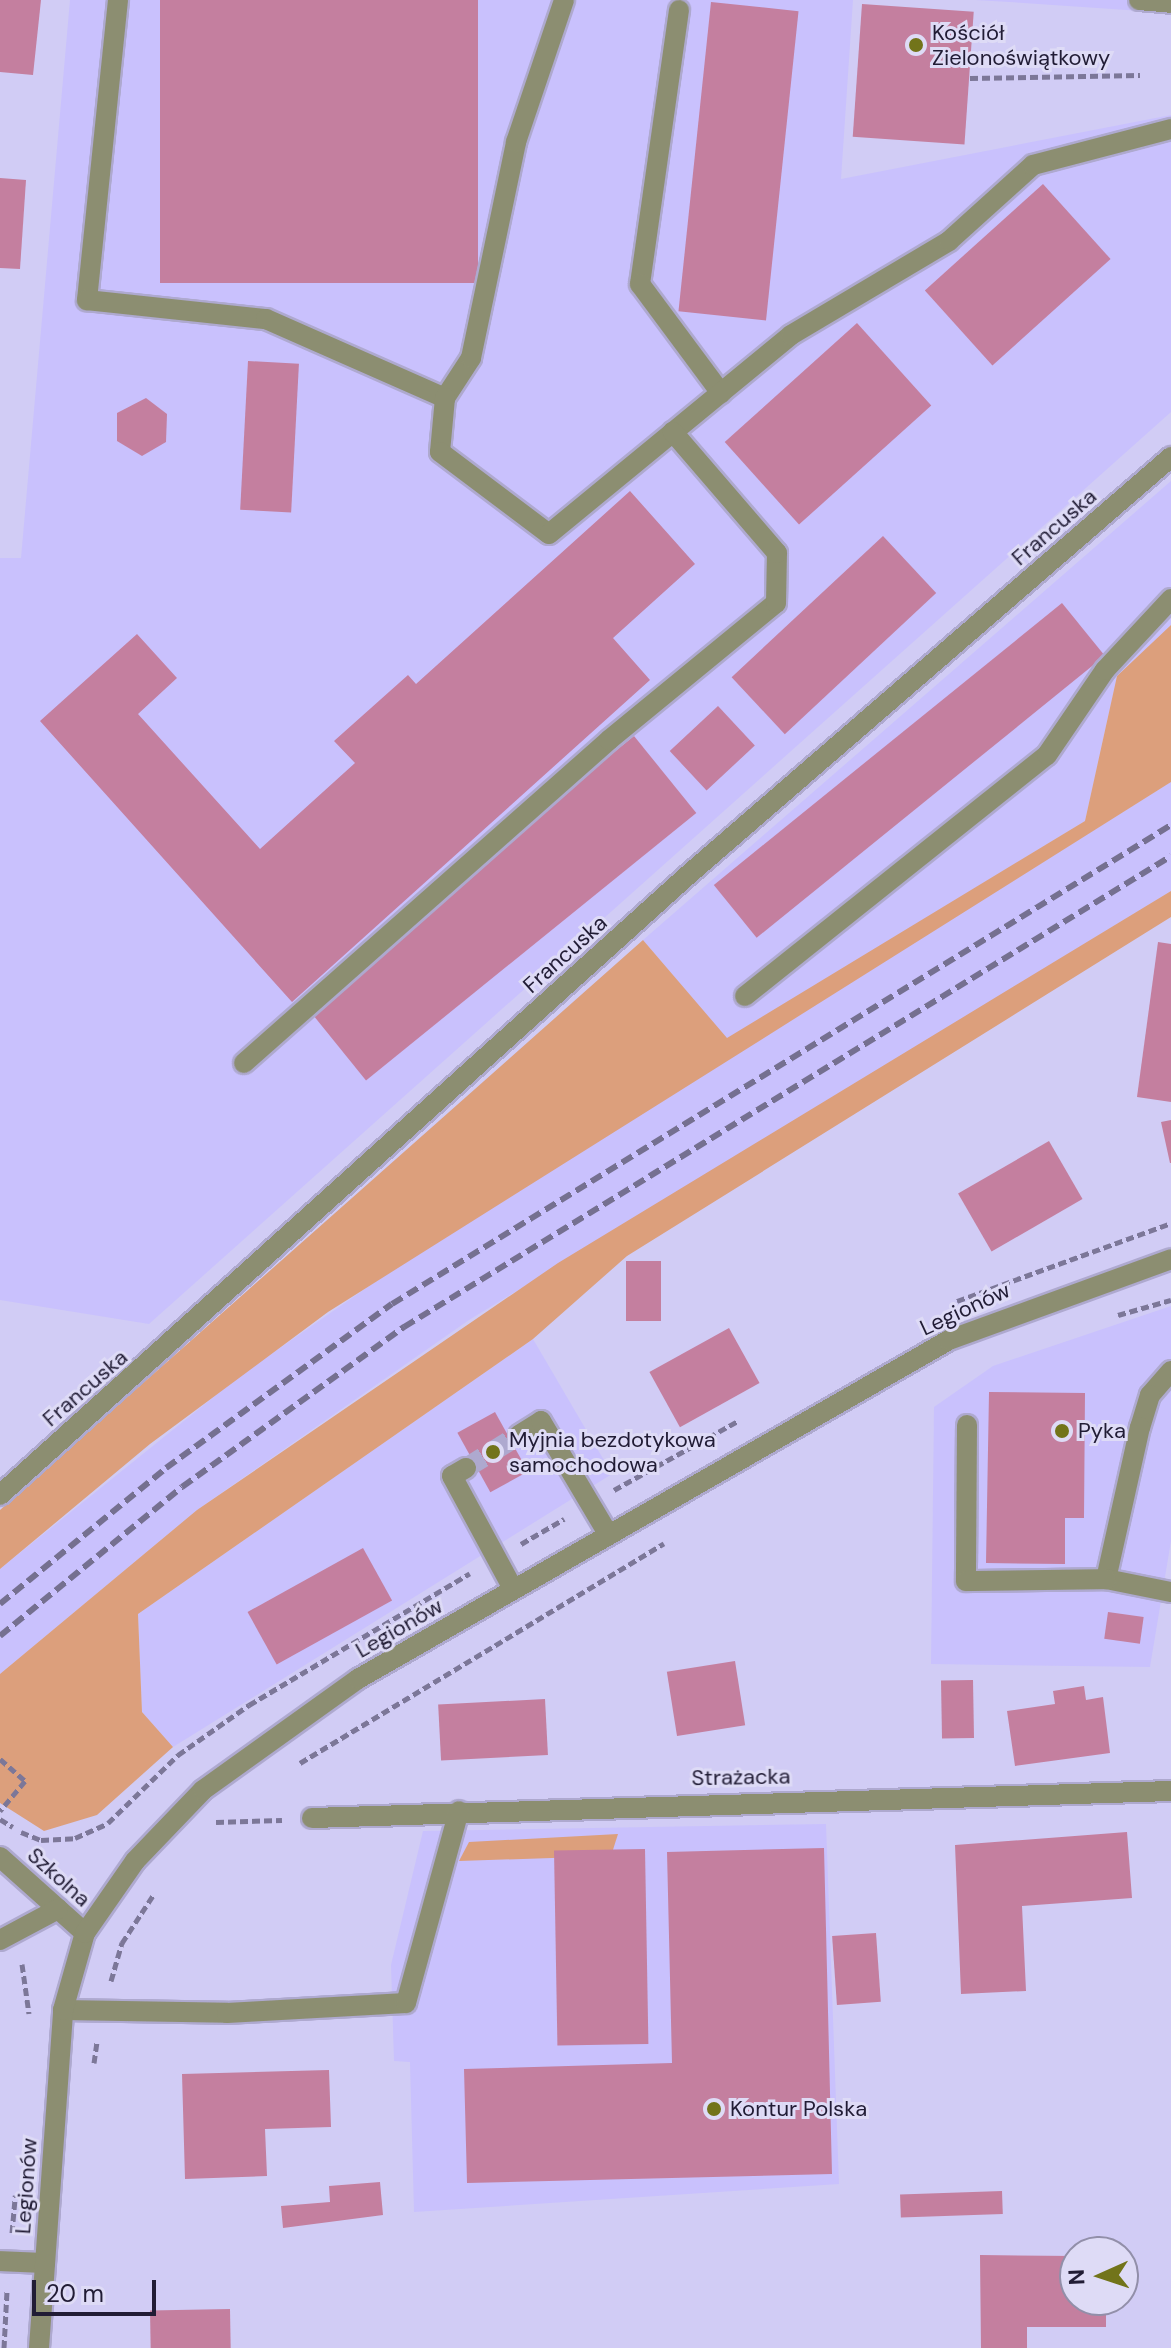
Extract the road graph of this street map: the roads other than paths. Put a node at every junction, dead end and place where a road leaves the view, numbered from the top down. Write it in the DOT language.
graph roads {
  1 [pos="118,0"];
  2 [pos="564,0"];
  3 [pos="1139,0"];
  4 [pos="1171,3"];
  5 [pos="679,10"];
  6 [pos="1171,129"];
  7 [pos="721,393"];
  8 [pos="445,398"];
  9 [pos="673,432"];
  10 [pos="1171,457"];
  11 [pos="1171,599"];
  12 [pos="745,996"];
  13 [pos="244,1063"];
  14 [pos="1171,1259"];
  15 [pos="1171,1371"];
  16 [pos="967,1425"];
  17 [pos="519,1435"];
  18 [pos="466,1468"];
  19 [pos="0,1495"];
  20 [pos="608,1534"];
  21 [pos="1106,1579"];
  22 [pos="513,1589"];
  23 [pos="1171,1592"];
  24 [pos="1171,1791"];
  25 [pos="459,1811"];
  26 [pos="312,1818"];
  27 [pos="0,1857"];
  28 [pos="58,1909"];
  29 [pos="85,1933"];
  30 [pos="4,1937"];
  31 [pos="63,2010"];
  32 [pos="4,2260"];
  33 [pos="45,2263"];
  34 [pos="39,2348"];
  1 -- 8 [label="street"];
  2 -- 8 [label="street"];
  3 -- 4 [label="street"];
  5 -- 7 [label="street"];
  6 -- 7 [label="street"];
  7 -- 9 [label="street"];
  8 -- 9 [label="street"];
  9 -- 13 [label="street"];
  10 -- 19 [label="street, Francuska"];
  11 -- 12 [label="street"];
  14 -- 20 [label="street, Legionów"];
  15 -- 21 [label="street"];
  16 -- 21 [label="street"];
  17 -- 20 [label="street"];
  18 -- 22 [label="street"];
  20 -- 22 [label="street, Legionów"];
  21 -- 23 [label="street"];
  22 -- 29 [label="street, Legionów"];
  24 -- 25 [label="street, Strażacka"];
  25 -- 26 [label="street, Strażacka"];
  25 -- 31 [label="street"];
  27 -- 28 [label="street, Szkolna"];
  28 -- 29 [label="street, Szkolna"];
  28 -- 30 [label="street"];
  29 -- 31 [label="street, Legionów"];
  31 -- 33 [label="street, Legionów"];
  32 -- 33 [label="street"];
  33 -- 34 [label="street, Legionów"];
}
